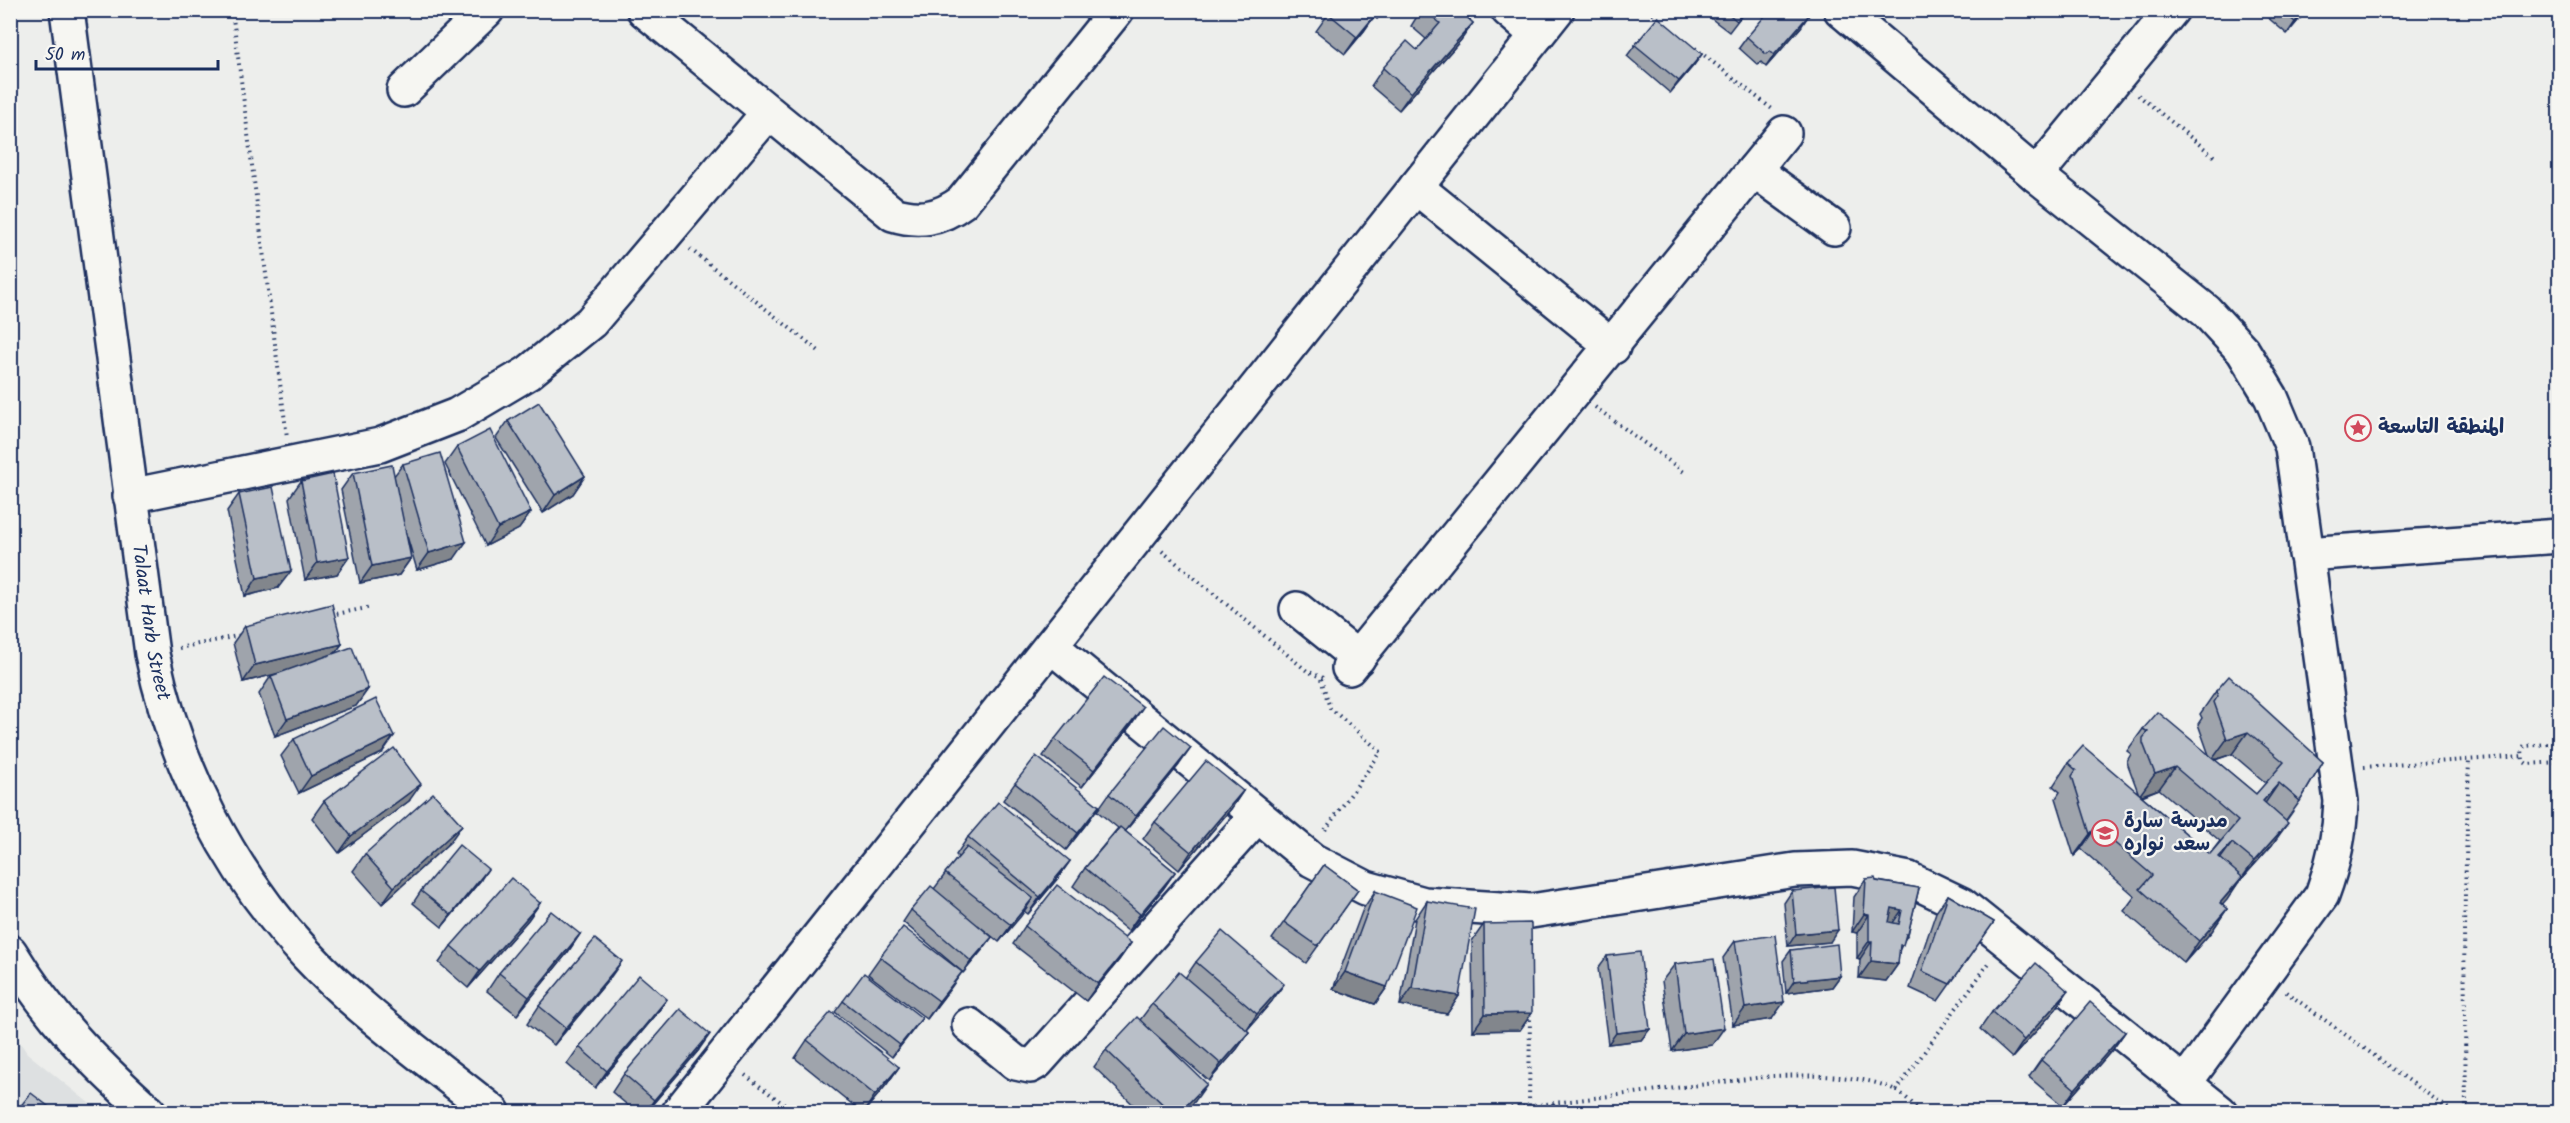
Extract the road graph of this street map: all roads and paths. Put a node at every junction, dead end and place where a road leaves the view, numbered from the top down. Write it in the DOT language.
graph roads {
  1 [pos="67,10"];
  2 [pos="232,10"];
  3 [pos="487,10"];
  4 [pos="644,10"];
  5 [pos="1117,10"];
  6 [pos="1508,10"];
  7 [pos="1648,10"];
  8 [pos="1841,10"];
  9 [pos="2172,10"];
  10 [pos="1547,23"];
  11 [pos="1666,25"];
  12 [pos="1694,47"];
  13 [pos="2117,77"];
  14 [pos="404,90"];
  15 [pos="768,113"];
  16 [pos="1784,133"];
  17 [pos="2215,158"];
  18 [pos="1754,170"];
  19 [pos="2036,175"];
  20 [pos="1416,187"];
  21 [pos="1834,228"];
  22 [pos="668,232"];
  23 [pos="1612,347"];
  24 [pos="820,352"];
  25 [pos="1575,392"];
  26 [pos="291,465"];
  27 [pos="1684,472"];
  28 [pos="130,496"];
  29 [pos="1140,533"];
  30 [pos="2559,536"];
  31 [pos="2306,554"];
  32 [pos="372,607"];
  33 [pos="1297,609"];
  34 [pos="326,617"];
  35 [pos="244,634"];
  36 [pos="1051,646"];
  37 [pos="152,654"];
  38 [pos="1343,668"];
  39 [pos="2559,742"];
  40 [pos="2523,756"];
  41 [pos="2469,759"];
  42 [pos="2559,762"];
  43 [pos="2336,769"];
  44 [pos="1257,816"];
  45 [pos="1307,856"];
  46 [pos="2005,940"];
  47 [pos="10,952"];
  48 [pos="2263,976"];
  49 [pos="1530,1003"];
  50 [pos="969,1025"];
  51 [pos="723,1058"];
  52 [pos="2184,1084"];
  53 [pos="1896,1091"];
  54 [pos="1553,1102"];
  55 [pos="1529,1106"];
  56 [pos="149,1113"];
  57 [pos="493,1113"];
  58 [pos="679,1113"];
  59 [pos="794,1113"];
  60 [pos="1481,1113"];
  61 [pos="1554,1113"];
  62 [pos="1922,1113"];
  63 [pos="2220,1113"];
  64 [pos="2453,1113"];
  65 [pos="2466,1113"];
  1 -- 28 [label="street, Talaat Harb Street"];
  2 -- 26 [label="path"];
  3 -- 14 [label="street"];
  4 -- 15 [label="street"];
  5 -- 15 [label="street"];
  6 -- 10 [label="street"];
  7 -- 11 [label="path"];
  8 -- 19 [label="street"];
  9 -- 13 [label="street"];
  10 -- 20 [label="street"];
  12 -- 16 [label="path"];
  13 -- 17 [label="path"];
  13 -- 19 [label="street"];
  15 -- 22 [label="street"];
  16 -- 18 [label="street"];
  18 -- 21 [label="street"];
  18 -- 23 [label="street"];
  19 -- 31 [label="street"];
  20 -- 23 [label="street"];
  20 -- 29 [label="street"];
  22 -- 24 [label="path"];
  22 -- 26 [label="street"];
  23 -- 25 [label="street"];
  25 -- 27 [label="path"];
  25 -- 38 [label="street"];
  26 -- 28 [label="street"];
  28 -- 37 [label="street, Talaat Harb Street"];
  29 -- 36 [label="street"];
  29 -- 38 [label="path"];
  30 -- 31 [label="street"];
  31 -- 43 [label="street"];
  32 -- 34 [label="path"];
  33 -- 38 [label="street"];
  35 -- 37 [label="path"];
  36 -- 44 [label="street"];
  36 -- 51 [label="street"];
  37 -- 57 [label="street, Talaat Harb Street"];
  38 -- 45 [label="path"];
  39 -- 40 [label="path"];
  40 -- 41 [label="path"];
  40 -- 42 [label="path"];
  41 -- 43 [label="path"];
  41 -- 65 [label="path"];
  43 -- 48 [label="street"];
  44 -- 45 [label="street"];
  44 -- 50 [label="street"];
  45 -- 46 [label="street"];
  46 -- 52 [label="street"];
  46 -- 53 [label="path"];
  47 -- 56 [label="street"];
  48 -- 52 [label="street"];
  48 -- 64 [label="path"];
  49 -- 55 [label="path"];
  51 -- 58 [label="street"];
  51 -- 59 [label="path"];
  52 -- 63 [label="street"];
  53 -- 54 [label="path"];
  53 -- 62 [label="path"];
  54 -- 55 [label="path"];
  54 -- 61 [label="path"];
  55 -- 60 [label="path"];
}
